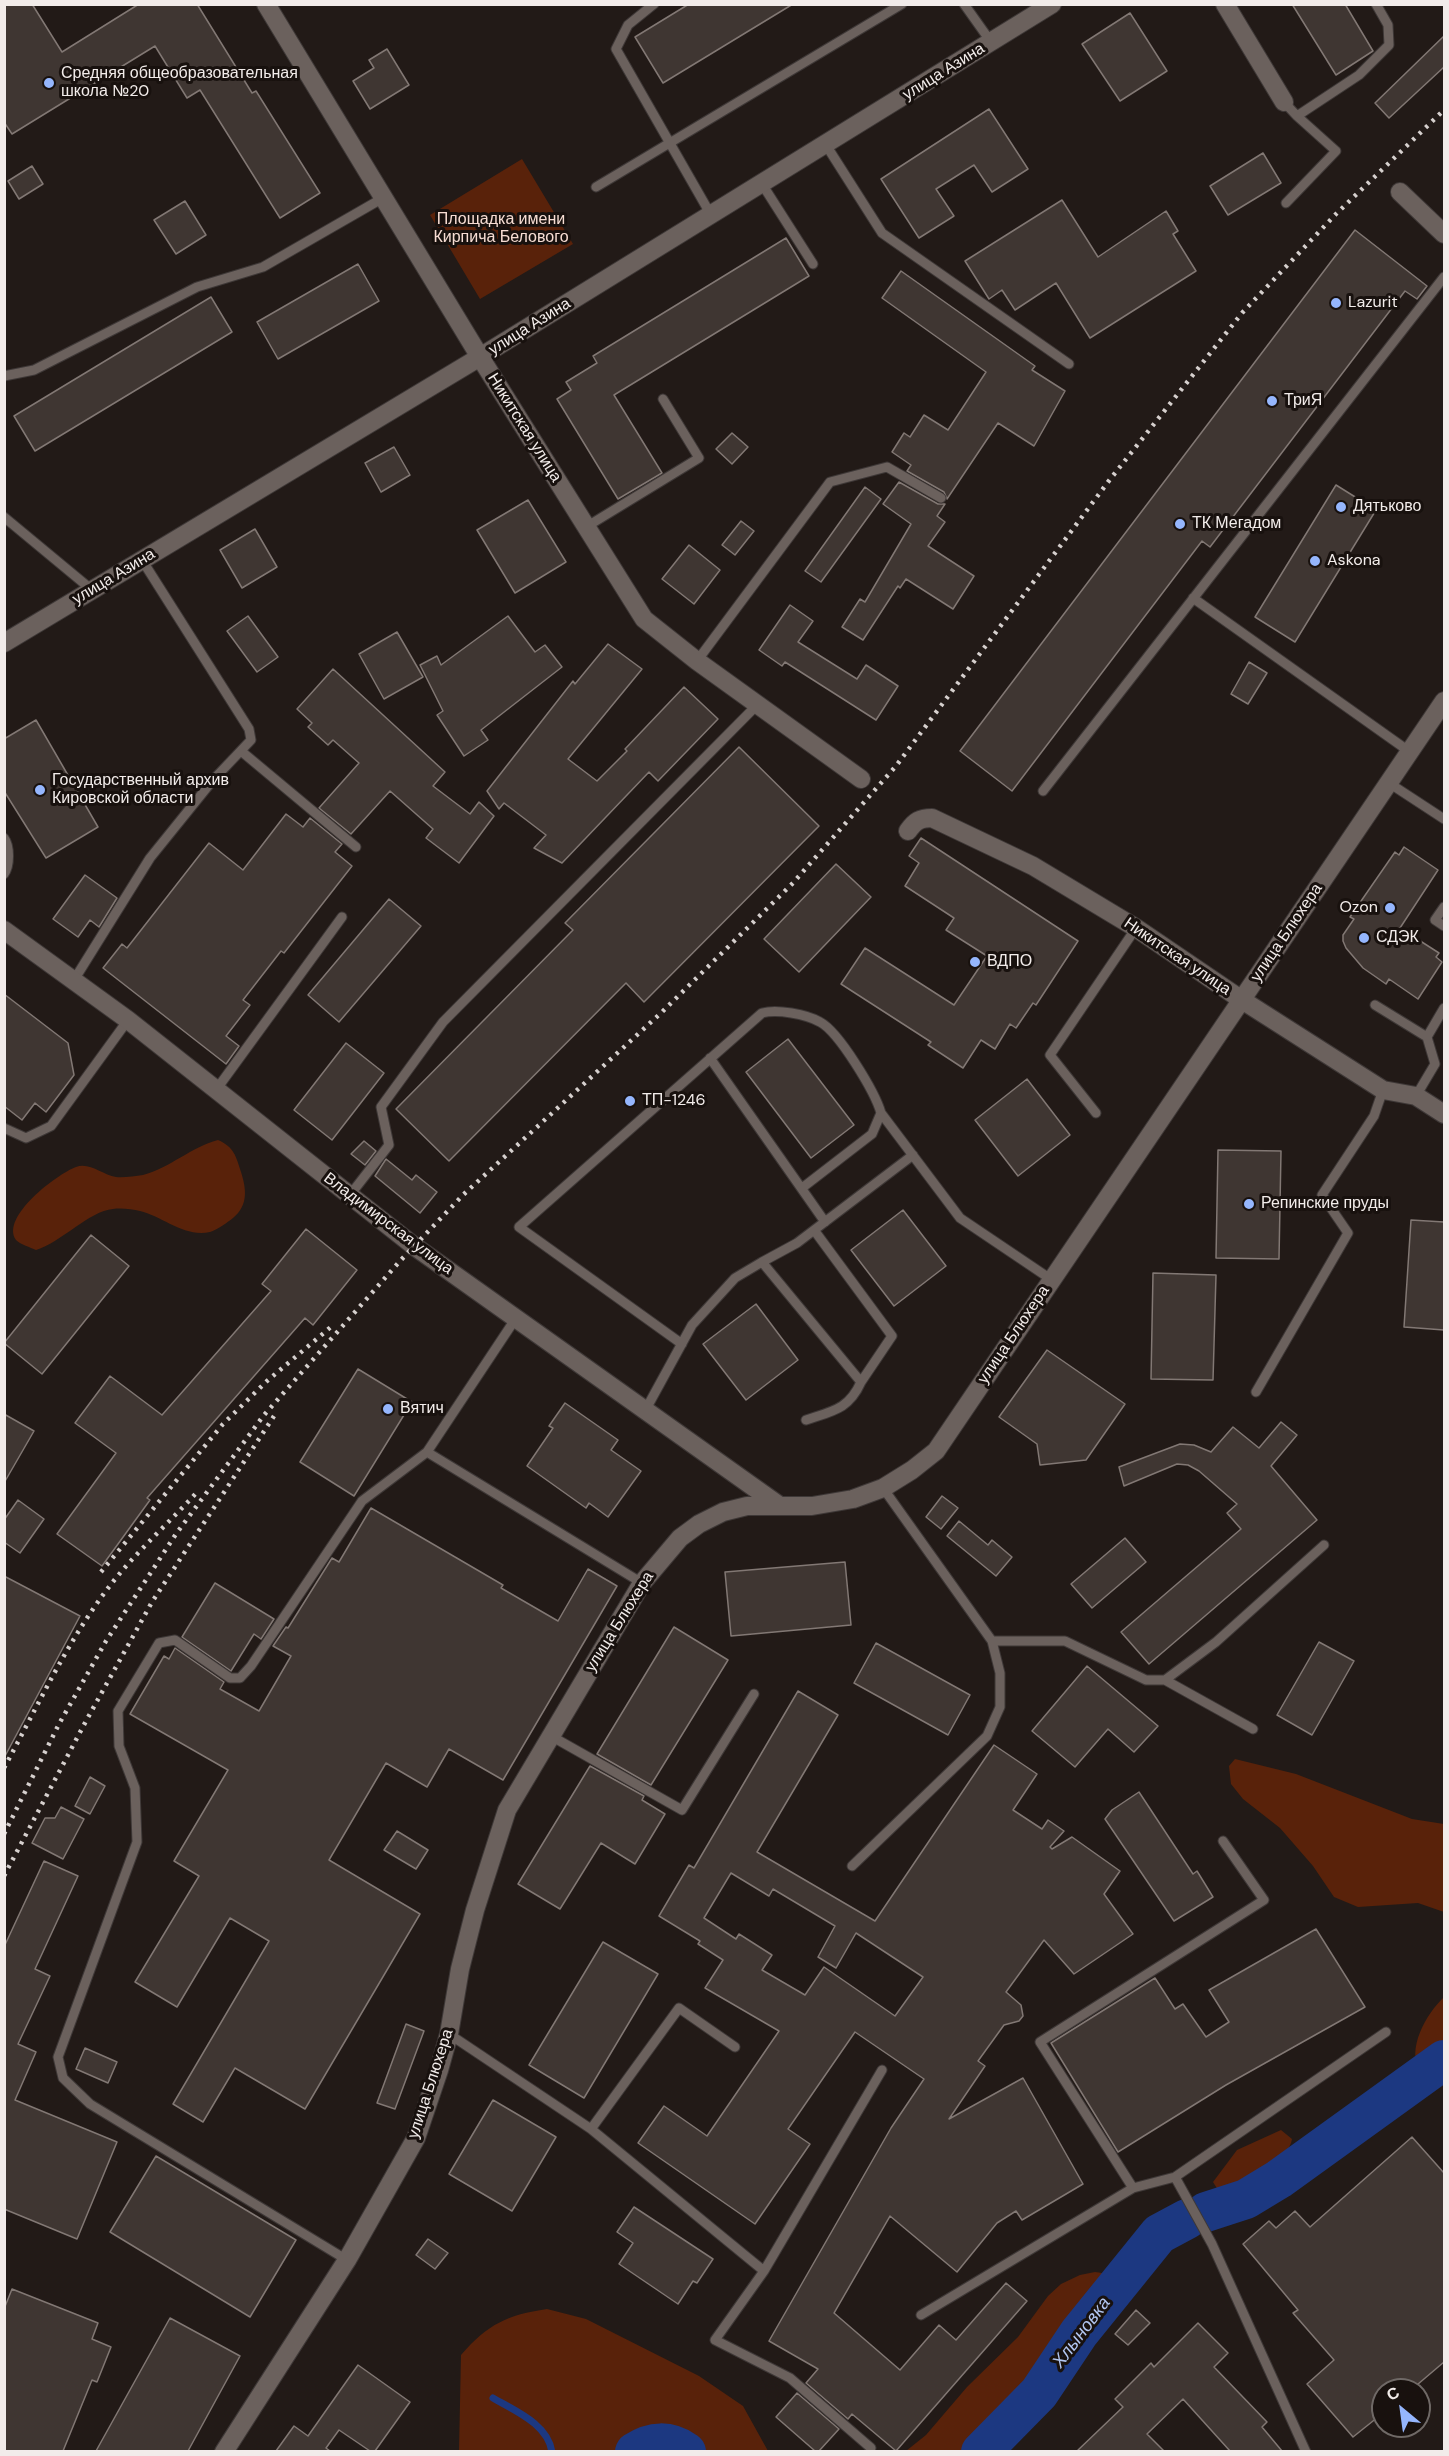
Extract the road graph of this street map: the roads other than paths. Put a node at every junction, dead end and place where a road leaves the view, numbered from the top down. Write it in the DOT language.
graph roads {
  1 [pos="266,4"];
  2 [pos="654,4"];
  3 [pos="903,4"];
  4 [pos="964,4"];
  5 [pos="1052,4"];
  6 [pos="1225,4"];
  7 [pos="1376,4"];
  8 [pos="991,42"];
  9 [pos="1284,102"];
  10 [pos="1297,116"];
  11 [pos="669,143"];
  12 [pos="826,145"];
  13 [pos="762,184"];
  14 [pos="596,187"];
  15 [pos="1400,192"];
  16 [pos="383,198"];
  17 [pos="1286,202"];
  18 [pos="711,215"];
  19 [pos="1444,234"];
  20 [pos="813,264"];
  21 [pos="1444,277"];
  22 [pos="480,357"];
  23 [pos="1069,364"];
  24 [pos="4,376"];
  25 [pos="663,399"];
  26 [pos="940,498"];
  27 [pos="4,517"];
  28 [pos="586,527"];
  29 [pos="142,560"];
  30 [pos="92,590"];
  31 [pos="1193,598"];
  32 [pos="4,643"];
  33 [pos="697,661"];
  34 [pos="1444,701"];
  35 [pos="758,704"];
  36 [pos="241,751"];
  37 [pos="1410,752"];
  38 [pos="861,779"];
  39 [pos="1389,783"];
  40 [pos="1042,791"];
  41 [pos="1444,819"];
  42 [pos="908,831"];
  43 [pos="4,838"];
  44 [pos="356,847"];
  45 [pos="4,874"];
  46 [pos="1444,907"];
  47 [pos="342,917"];
  48 [pos="1444,926"];
  49 [pos="1136,928"];
  50 [pos="4,930"];
  51 [pos="74,980"];
  52 [pos="1242,1000"];
  53 [pos="1375,1005"];
  54 [pos="1444,1008"];
  55 [pos="128,1020"];
  56 [pos="1427,1037"];
  57 [pos="710,1058"];
  58 [pos="216,1090"];
  59 [pos="1383,1090"];
  60 [pos="1416,1096"];
  61 [pos="881,1113"];
  62 [pos="1096,1113"];
  63 [pos="1444,1114"];
  64 [pos="4,1128"];
  65 [pos="913,1155"];
  66 [pos="802,1188"];
  67 [pos="350,1195"];
  68 [pos="825,1222"];
  69 [pos="814,1230"];
  70 [pos="762,1263"];
  71 [pos="1052,1280"];
  72 [pos="516,1318"];
  73 [pos="682,1344"];
  74 [pos="861,1383"];
  75 [pos="1256,1392"];
  76 [pos="646,1409"];
  77 [pos="806,1420"];
  78 [pos="427,1452"];
  79 [pos="883,1488"];
  80 [pos="780,1506"];
  81 [pos="1324,1545"];
  82 [pos="642,1583"];
  83 [pos="992,1641"];
  84 [pos="1165,1680"];
  85 [pos="754,1694"];
  86 [pos="1253,1729"];
  87 [pos="550,1736"];
  88 [pos="1223,1841"];
  89 [pos="852,1866"];
  90 [pos="1386,2032"];
  91 [pos="449,2034"];
  92 [pos="735,2047"];
  93 [pos="882,2070"];
  94 [pos="591,2129"];
  95 [pos="1174,2177"];
  96 [pos="1133,2188"];
  97 [pos="347,2260"];
  98 [pos="764,2271"];
  99 [pos="921,2315"];
  100 [pos="871,2448"];
  101 [pos="224,2451"];
  102 [pos="1306,2451"];
  1 -- 16 [label="street, Никитская улица"];
  2 -- 11 [label="lane"];
  3 -- 11 [label="lane"];
  4 -- 8 [label="lane"];
  5 -- 8 [label="street, улица Азина"];
  6 -- 9 [label="street"];
  7 -- 10 [label="lane"];
  8 -- 12 [label="street, улица Азина"];
  9 -- 10 [label="lane"];
  10 -- 17 [label="lane"];
  11 -- 14 [label="lane"];
  11 -- 18 [label="lane"];
  12 -- 13 [label="street, улица Азина"];
  12 -- 23 [label="lane"];
  13 -- 18 [label="street, улица Азина"];
  13 -- 20 [label="lane"];
  15 -- 19 [label="street"];
  16 -- 22 [label="street, Никитская улица"];
  16 -- 24 [label="lane"];
  18 -- 22 [label="street, улица Азина"];
  21 -- 31 [label="lane"];
  22 -- 28 [label="street, Никитская улица"];
  22 -- 29 [label="street, улица Азина"];
  25 -- 28 [label="lane"];
  26 -- 33 [label="lane"];
  27 -- 30 [label="lane"];
  28 -- 33 [label="street, Никитская улица"];
  29 -- 30 [label="street, улица Азина"];
  29 -- 36 [label="lane"];
  30 -- 32 [label="street, улица Азина"];
  31 -- 37 [label="lane"];
  31 -- 40 [label="lane"];
  33 -- 35 [label="street, Никитская улица"];
  34 -- 37 [label="street, улица Блюхера"];
  35 -- 38 [label="street, Никитская улица"];
  35 -- 67 [label="lane"];
  36 -- 44 [label="lane"];
  36 -- 51 [label="lane"];
  37 -- 39 [label="street, улица Блюхера"];
  39 -- 41 [label="lane"];
  39 -- 52 [label="street, улица Блюхера"];
  42 -- 49 [label="street, Никитская улица"];
  43 -- 45 [label="lane"];
  46 -- 48 [label="lane"];
  47 -- 58 [label="lane"];
  49 -- 52 [label="street, Никитская улица"];
  49 -- 62 [label="lane"];
  50 -- 51 [label="street, Владимирская улица"];
  51 -- 55 [label="street, Владимирская улица"];
  52 -- 59 [label="street, Никитская улица"];
  52 -- 71 [label="street, улица Блюхера"];
  53 -- 56 [label="lane"];
  54 -- 56 [label="lane"];
  55 -- 58 [label="street, Владимирская улица"];
  55 -- 64 [label="lane"];
  56 -- 60 [label="lane"];
  57 -- 61 [label="lane"];
  57 -- 66 [label="lane"];
  57 -- 73 [label="lane"];
  58 -- 67 [label="street, Владимирская улица"];
  59 -- 60 [label="street, Никитская улица"];
  59 -- 75 [label="lane"];
  60 -- 63 [label="street, Никитская улица"];
  61 -- 65 [label="lane"];
  61 -- 66 [label="lane"];
  65 -- 68 [label="lane"];
  65 -- 71 [label="lane"];
  66 -- 68 [label="lane"];
  67 -- 72 [label="street, Владимирская улица"];
  68 -- 69 [label="lane"];
  69 -- 70 [label="lane"];
  69 -- 74 [label="lane"];
  70 -- 73 [label="lane"];
  70 -- 74 [label="lane"];
  71 -- 79 [label="street, улица Блюхера"];
  72 -- 76 [label="street, Владимирская улица"];
  72 -- 78 [label="lane"];
  73 -- 76 [label="lane"];
  74 -- 77 [label="lane"];
  76 -- 80 [label="street, Владимирская улица"];
  78 -- 82 [label="lane"];
  78 -- 97 [label="lane"];
  79 -- 80 [label="street, улица Блюхера"];
  79 -- 83 [label="lane"];
  80 -- 82 [label="street, улица Блюхера"];
  81 -- 84 [label="lane"];
  82 -- 87 [label="street, улица Блюхера"];
  83 -- 84 [label="lane"];
  83 -- 89 [label="lane"];
  84 -- 86 [label="lane"];
  85 -- 87 [label="lane"];
  87 -- 91 [label="street, улица Блюхера"];
  88 -- 96 [label="lane"];
  90 -- 95 [label="lane"];
  91 -- 94 [label="lane"];
  91 -- 97 [label="street, улица Блюхера"];
  92 -- 94 [label="lane"];
  93 -- 98 [label="lane"];
  94 -- 98 [label="lane"];
  95 -- 96 [label="lane"];
  95 -- 102 [label="lane"];
  96 -- 99 [label="lane"];
  97 -- 101 [label="street, улица Блюхера"];
  98 -- 100 [label="lane"];
}
